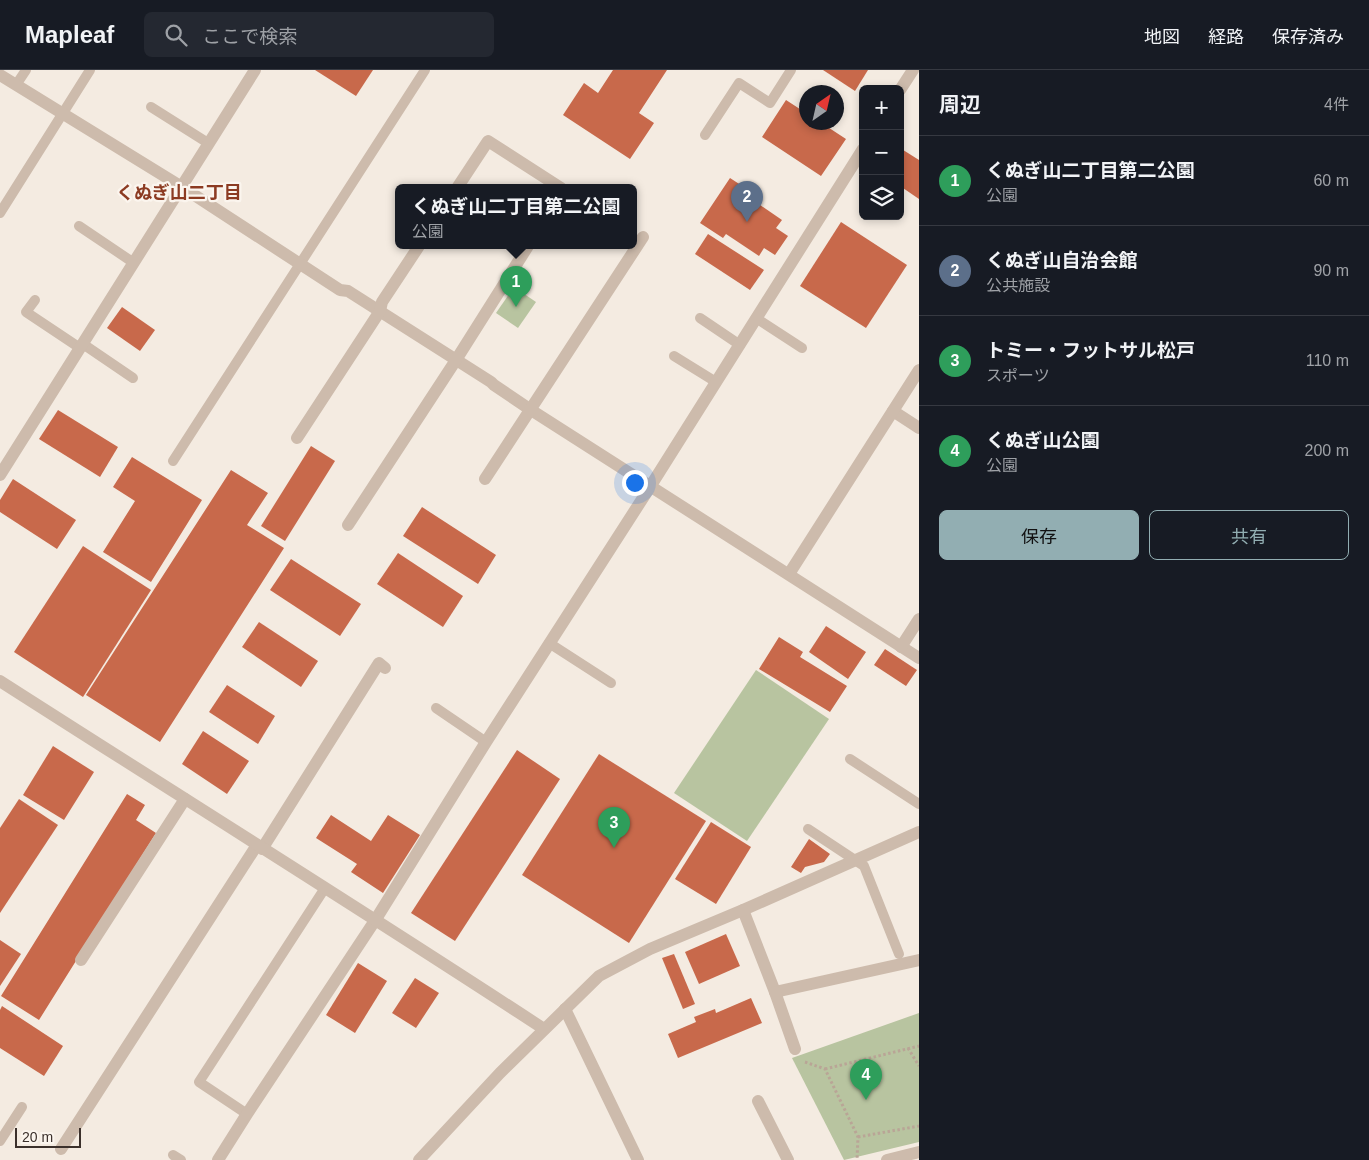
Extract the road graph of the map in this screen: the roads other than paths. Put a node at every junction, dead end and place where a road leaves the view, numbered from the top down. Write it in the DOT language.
graph roads {
  1 [pos="26,70"];
  2 [pos="90,70"];
  3 [pos="255,70"];
  4 [pos="425,70"];
  5 [pos="791,70"];
  6 [pos="913,70"];
  7 [pos="0,75"];
  8 [pos="16,85"];
  9 [pos="903,85"];
  10 [pos="151,107"];
  11 [pos="62,114"];
  12 [pos="705,135"];
  13 [pos="208,143"];
  14 [pos="859,155"];
  15 [pos="460,184"];
  16 [pos="555,184"];
  17 [pos="182,187"];
  18 [pos="0,214"];
  19 [pos="79,226"];
  20 [pos="644,237"];
  21 [pos="637,248"];
  22 [pos="417,249"];
  23 [pos="526,249"];
  24 [pos="636,249"];
  25 [pos="134,264"];
  26 [pos="301,265"];
  27 [pos="35,300"];
  28 [pos="380,311"];
  29 [pos="700,318"];
  30 [pos="756,318"];
  31 [pos="740,345"];
  32 [pos="81,346"];
  33 [pos="802,348"];
  34 [pos="674,356"];
  35 [pos="456,360"];
  36 [pos="919,370"];
  37 [pos="133,378"];
  38 [pos="716,382"];
  39 [pos="531,410"];
  40 [pos="893,411"];
  41 [pos="919,428"];
  42 [pos="297,438"];
  43 [pos="173,461"];
  44 [pos="0,475"];
  45 [pos="486,478"];
  46 [pos="650,487"];
  47 [pos="348,525"];
  48 [pos="789,574"];
  49 [pos="919,620"];
  50 [pos="549,643"];
  51 [pos="901,647"];
  52 [pos="919,658"];
  53 [pos="385,668"];
  54 [pos="0,681"];
  55 [pos="611,683"];
  56 [pos="436,708"];
  57 [pos="486,742"];
  58 [pos="850,759"];
  59 [pos="185,799"];
  60 [pos="919,804"];
  61 [pos="808,829"];
  62 [pos="919,832"];
  63 [pos="259,847"];
  64 [pos="856,860"];
  65 [pos="325,888"];
  66 [pos="743,910"];
  67 [pos="376,919"];
  68 [pos="899,954"];
  69 [pos="80,960"];
  70 [pos="919,960"];
  71 [pos="775,992"];
  72 [pos="566,1008"];
  73 [pos="544,1029"];
  74 [pos="795,1049"];
  75 [pos="758,1101"];
  76 [pos="22,1107"];
  77 [pos="247,1114"];
  78 [pos="0,1141"];
  79 [pos="61,1148"];
  80 [pos="919,1152"];
  81 [pos="218,1160"];
  82 [pos="420,1160"];
  83 [pos="638,1160"];
  84 [pos="788,1160"];
  85 [pos="887,1160"];
  1 -- 8 [label="lane"];
  2 -- 11 [label="lane"];
  3 -- 13 [label="street"];
  4 -- 26 [label="lane"];
  5 -- 12 [label="lane"];
  6 -- 9 [label="street"];
  7 -- 8 [label="street"];
  8 -- 11 [label="street"];
  10 -- 13 [label="lane"];
  11 -- 17 [label="street"];
  11 -- 18 [label="lane"];
  13 -- 17 [label="street"];
  14 -- 30 [label="street"];
  15 -- 16 [label="street"];
  17 -- 25 [label="street"];
  17 -- 26 [label="street"];
  19 -- 25 [label="lane"];
  20 -- 21 [label="street"];
  22 -- 28 [label="street"];
  23 -- 35 [label="street"];
  24 -- 39 [label="street"];
  25 -- 32 [label="street"];
  26 -- 28 [label="street"];
  26 -- 43 [label="lane"];
  27 -- 32 [label="lane"];
  28 -- 35 [label="street"];
  28 -- 42 [label="street"];
  29 -- 31 [label="lane"];
  30 -- 31 [label="street"];
  30 -- 33 [label="lane"];
  31 -- 38 [label="street"];
  32 -- 37 [label="lane"];
  32 -- 44 [label="street"];
  34 -- 38 [label="lane"];
  35 -- 39 [label="street"];
  35 -- 47 [label="street"];
  36 -- 40 [label="street"];
  38 -- 46 [label="street"];
  39 -- 45 [label="street"];
  39 -- 46 [label="street"];
  40 -- 41 [label="street"];
  40 -- 48 [label="street"];
  46 -- 48 [label="street"];
  46 -- 50 [label="street"];
  48 -- 51 [label="street"];
  49 -- 51 [label="street"];
  50 -- 55 [label="lane"];
  50 -- 57 [label="street"];
  51 -- 52 [label="street"];
  53 -- 63 [label="street"];
  54 -- 59 [label="street"];
  56 -- 57 [label="lane"];
  57 -- 67 [label="street"];
  58 -- 60 [label="lane"];
  59 -- 63 [label="street"];
  59 -- 69 [label="street"];
  61 -- 64 [label="lane"];
  62 -- 64 [label="street"];
  63 -- 65 [label="street"];
  63 -- 79 [label="street"];
  64 -- 66 [label="street"];
  64 -- 68 [label="lane"];
  65 -- 67 [label="street"];
  65 -- 77 [label="lane"];
  66 -- 71 [label="street"];
  66 -- 72 [label="street"];
  67 -- 73 [label="street"];
  67 -- 77 [label="street"];
  70 -- 71 [label="street"];
  71 -- 74 [label="street"];
  72 -- 73 [label="street"];
  72 -- 83 [label="street"];
  73 -- 82 [label="street"];
  75 -- 84 [label="street"];
  76 -- 78 [label="lane"];
  77 -- 81 [label="street"];
  80 -- 85 [label="street"];
}
